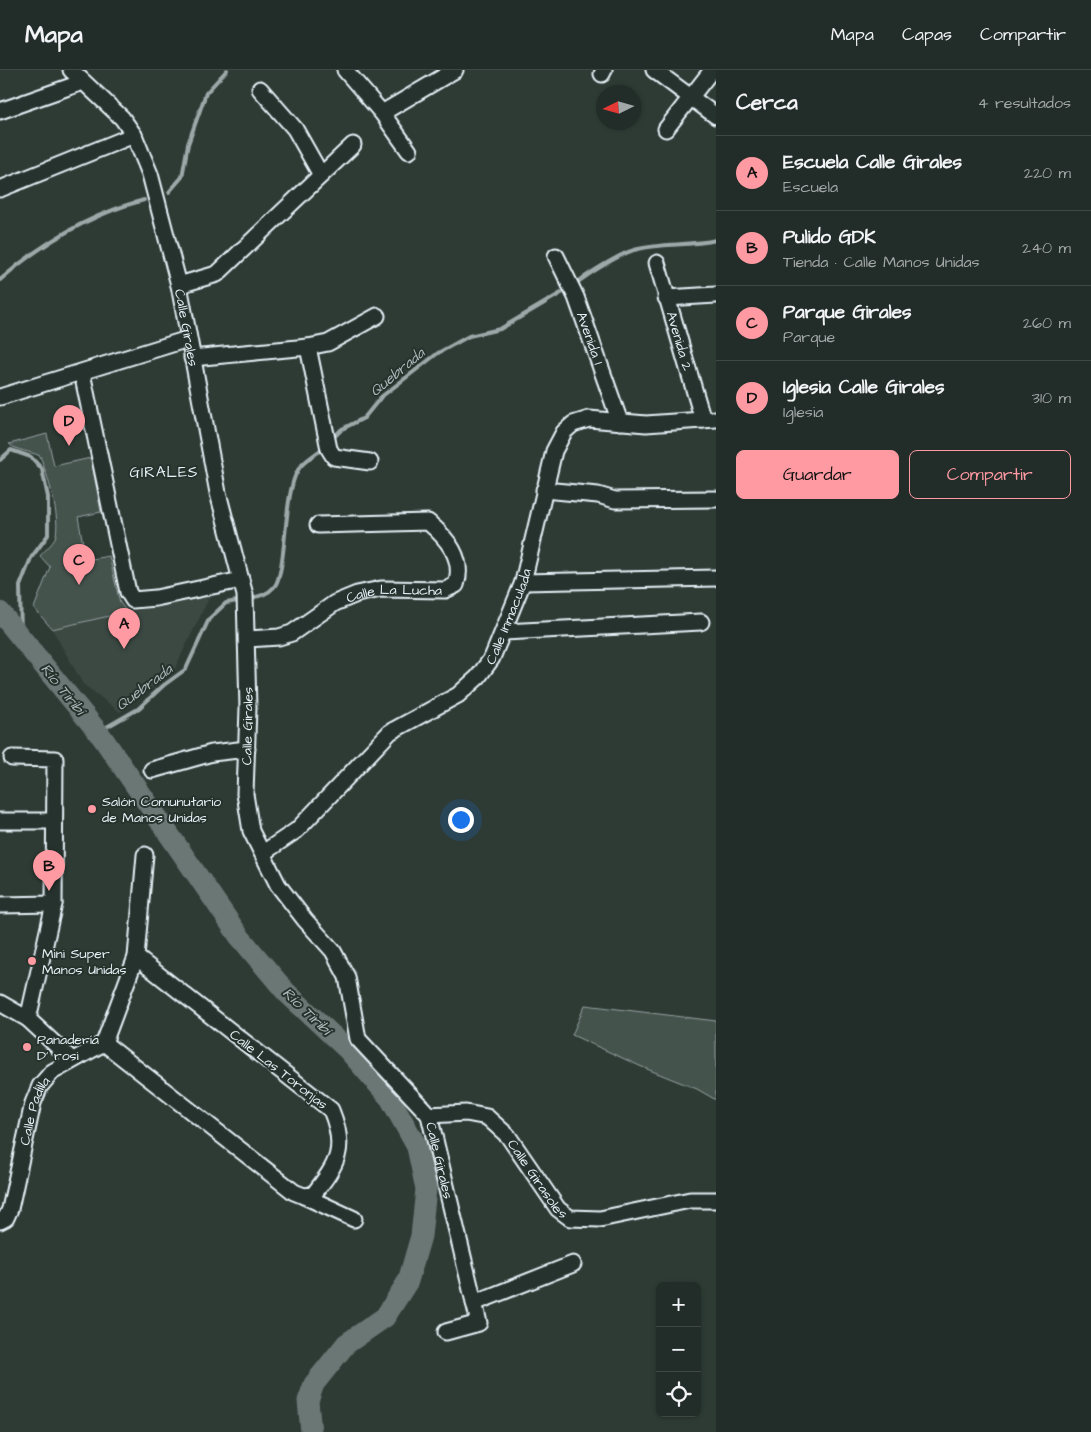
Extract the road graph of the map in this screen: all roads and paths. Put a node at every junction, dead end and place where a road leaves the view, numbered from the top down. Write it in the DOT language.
graph roads {
  1 [pos="72,70"];
  2 [pos="345,70"];
  3 [pos="455,70"];
  4 [pos="654,70"];
  5 [pos="712,70"];
  6 [pos="83,82"];
  7 [pos="260,89"];
  8 [pos="691,98"];
  9 [pos="0,111"];
  10 [pos="382,113"];
  11 [pos="716,116"];
  12 [pos="666,130"];
  13 [pos="134,135"];
  14 [pos="353,145"];
  15 [pos="409,151"];
  16 [pos="321,175"];
  17 [pos="0,189"];
  18 [pos="556,256"];
  19 [pos="657,263"];
  20 [pos="179,285"];
  21 [pos="716,294"];
  22 [pos="666,298"];
  23 [pos="377,316"];
  24 [pos="188,339"];
  25 [pos="308,347"];
  26 [pos="192,358"];
  27 [pos="82,373"];
  28 [pos="0,397"];
  29 [pos="712,418"];
  30 [pos="620,422"];
  31 [pos="370,462"];
  32 [pos="544,490"];
  33 [pos="716,499"];
  34 [pos="318,525"];
  35 [pos="716,578"];
  36 [pos="241,580"];
  37 [pos="524,582"];
  38 [pos="701,622"];
  39 [pos="504,632"];
  40 [pos="247,639"];
  41 [pos="247,749"];
  42 [pos="12,758"];
  43 [pos="152,770"];
  44 [pos="0,821"];
  45 [pos="53,821"];
  46 [pos="263,853"];
  47 [pos="145,855"];
  48 [pos="54,904"];
  49 [pos="0,905"];
  50 [pos="136,957"];
  51 [pos="0,1003"];
  52 [pos="28,1019"];
  53 [pos="104,1043"];
  54 [pos="72,1060"];
  55 [pos="429,1115"];
  56 [pos="304,1196"];
  57 [pos="716,1200"];
  58 [pos="354,1219"];
  59 [pos="0,1222"];
  60 [pos="573,1264"];
  61 [pos="474,1303"];
  62 [pos="446,1332"];
  1 -- 6 [label="street, Calle Girales"];
  2 -- 10 [label="street"];
  3 -- 10 [label="street"];
  4 -- 8 [label="street"];
  5 -- 8 [label="street"];
  6 -- 9 [label="street"];
  6 -- 13 [label="street, Calle Girales"];
  7 -- 16 [label="street"];
  8 -- 11 [label="street"];
  8 -- 12 [label="street"];
  10 -- 15 [label="street"];
  13 -- 17 [label="street"];
  13 -- 20 [label="street, Calle Girales"];
  14 -- 16 [label="street"];
  16 -- 20 [label="street"];
  18 -- 30 [label="street, Avenida 1"];
  19 -- 22 [label="street, Avenida 2"];
  20 -- 24 [label="street, Calle Girales"];
  21 -- 22 [label="street"];
  22 -- 29 [label="street, Avenida 2"];
  23 -- 25 [label="street"];
  24 -- 26 [label="street, Calle Girales"];
  24 -- 27 [label="street"];
  25 -- 26 [label="street"];
  25 -- 31 [label="street"];
  26 -- 36 [label="street, Calle Girales"];
  27 -- 28 [label="street"];
  27 -- 36 [label="street"];
  29 -- 30 [label="street, Calle Inmaculada"];
  30 -- 32 [label="street, Calle Inmaculada"];
  32 -- 33 [label="street"];
  32 -- 37 [label="street, Calle Inmaculada"];
  34 -- 40 [label="street, Calle La Lucha"];
  35 -- 37 [label="street"];
  36 -- 40 [label="street, Calle Girales"];
  37 -- 39 [label="street, Calle Inmaculada"];
  38 -- 39 [label="street"];
  39 -- 46 [label="street, Calle Inmaculada"];
  40 -- 41 [label="street, Calle Girales"];
  41 -- 43 [label="street"];
  41 -- 46 [label="street, Calle Girales"];
  42 -- 45 [label="street"];
  44 -- 45 [label="street"];
  45 -- 48 [label="street"];
  46 -- 55 [label="street, Calle Girales"];
  47 -- 50 [label="street"];
  48 -- 49 [label="street"];
  48 -- 52 [label="street"];
  50 -- 53 [label="street"];
  50 -- 56 [label="street, Calle Las Toronjas"];
  51 -- 52 [label="street"];
  52 -- 54 [label="street"];
  53 -- 54 [label="street, Calle Padilla"];
  53 -- 56 [label="street"];
  54 -- 59 [label="street, Calle Padilla"];
  55 -- 57 [label="street, Calle Girasoles"];
  55 -- 61 [label="street, Calle Girales"];
  56 -- 58 [label="street"];
  60 -- 61 [label="street"];
  61 -- 62 [label="street, Calle Girales"];
}
